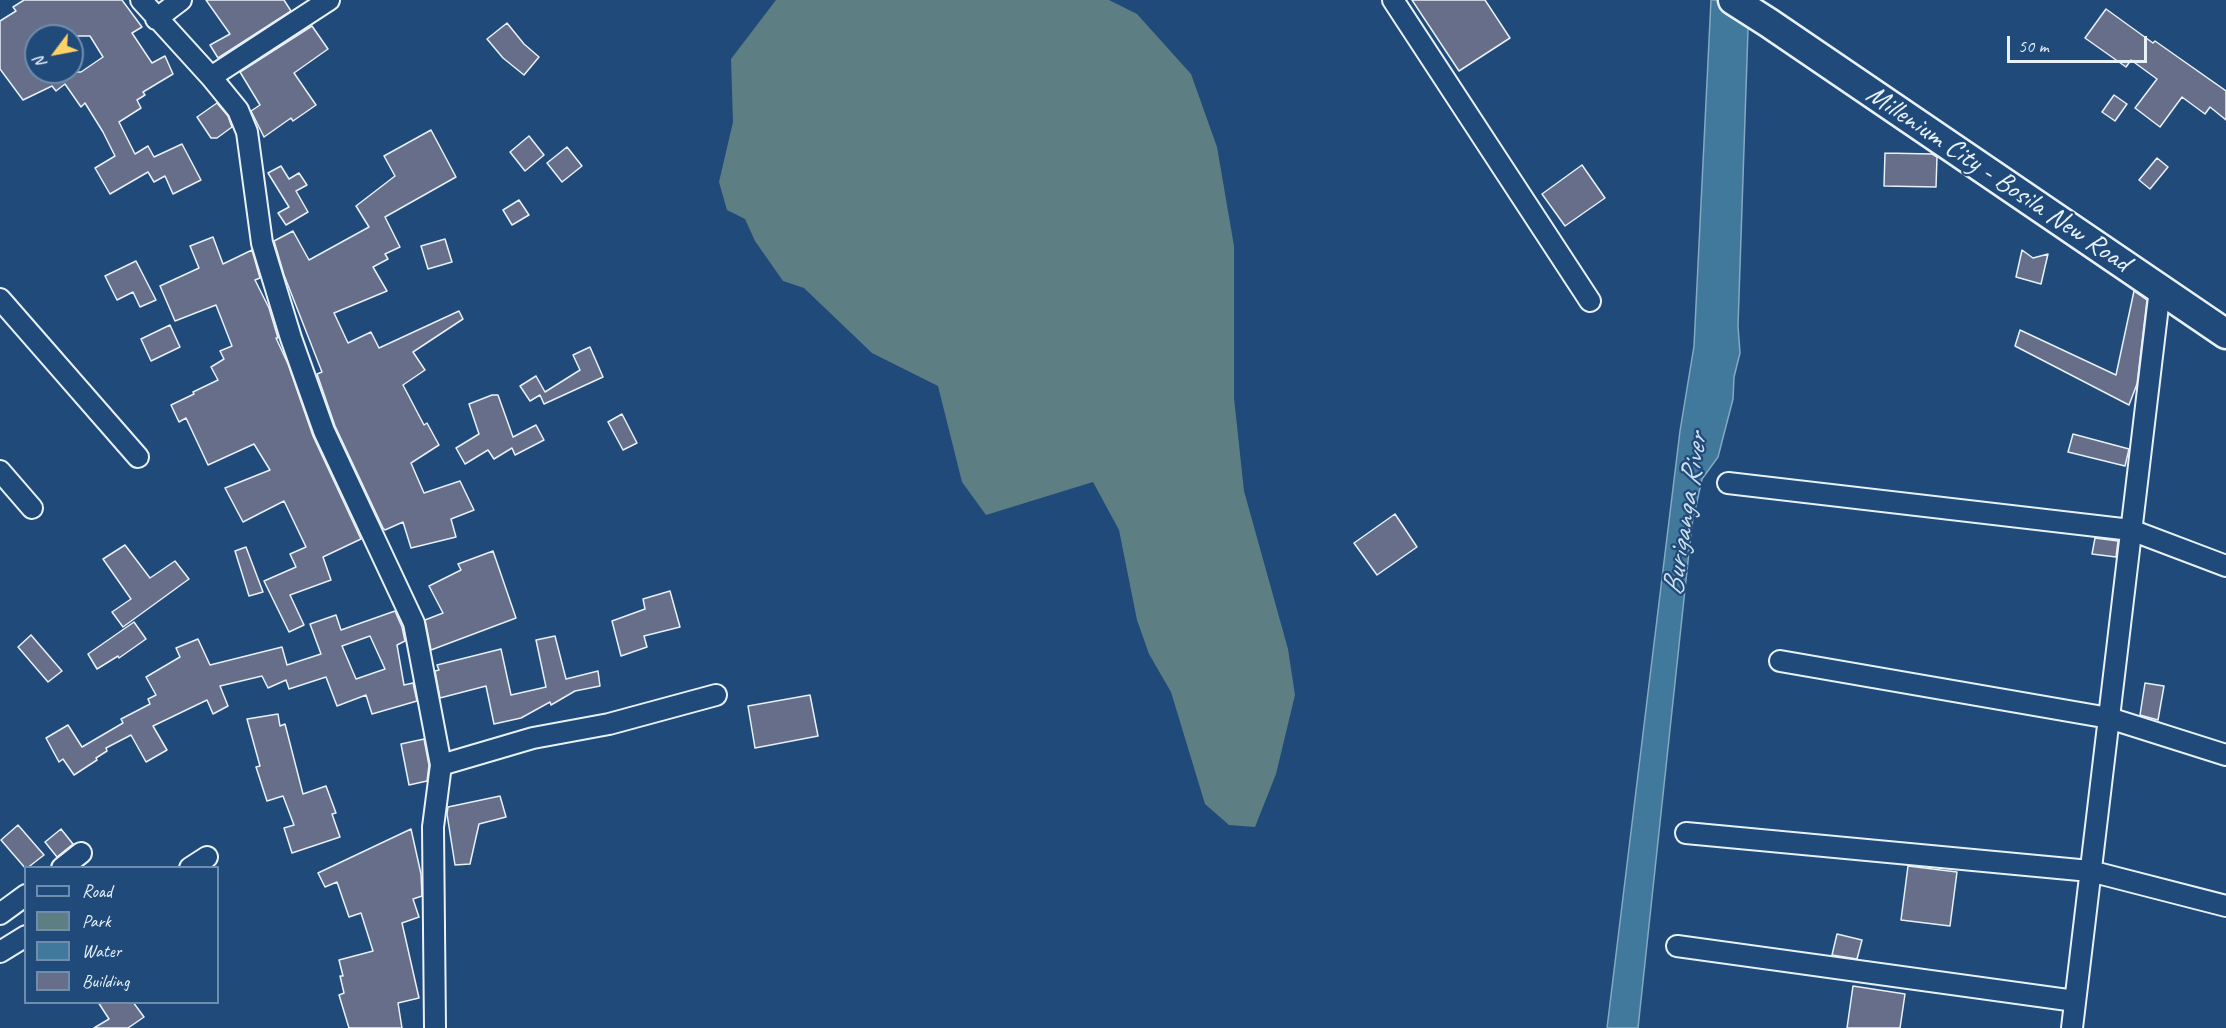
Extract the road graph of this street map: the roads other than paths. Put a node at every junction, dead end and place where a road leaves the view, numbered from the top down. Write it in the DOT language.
graph roads {
  1 [pos="141,0"];
  2 [pos="181,0"];
  3 [pos="329,0"];
  4 [pos="1393,0"];
  5 [pos="1733,0"];
  6 [pos="156,19"];
  7 [pos="211,77"];
  8 [pos="2160,289"];
  9 [pos="0,299"];
  10 [pos="1590,301"];
  11 [pos="2226,334"];
  12 [pos="138,457"];
  13 [pos="0,471"];
  14 [pos="1728,483"];
  15 [pos="32,508"];
  16 [pos="2131,530"];
  17 [pos="2226,566"];
  18 [pos="1780,661"];
  19 [pos="716,695"];
  20 [pos="2109,718"];
  21 [pos="2226,755"];
  22 [pos="441,765"];
  23 [pos="1686,833"];
  24 [pos="81,853"];
  25 [pos="63,866"];
  26 [pos="2090,871"];
  27 [pos="24,896"];
  28 [pos="2226,906"];
  29 [pos="0,914"];
  30 [pos="24,937"];
  31 [pos="1677,946"];
  32 [pos="0,952"];
  33 [pos="2075,1001"];
  34 [pos="435,1028"];
  35 [pos="2072,1028"];
  1 -- 6 [label="street"];
  2 -- 6 [label="street"];
  3 -- 7 [label="street"];
  4 -- 10 [label="street"];
  5 -- 8 [label="street, Millenium City - Bosila New Road"];
  6 -- 7 [label="street"];
  7 -- 22 [label="street"];
  8 -- 11 [label="street, Millenium City - Bosila New Road"];
  8 -- 16 [label="street"];
  9 -- 12 [label="street"];
  13 -- 15 [label="street"];
  14 -- 16 [label="street"];
  16 -- 17 [label="street"];
  16 -- 20 [label="street"];
  18 -- 20 [label="street"];
  19 -- 22 [label="street"];
  20 -- 21 [label="street"];
  20 -- 26 [label="street"];
  22 -- 34 [label="street"];
  23 -- 26 [label="street"];
  24 -- 25 [label="street"];
  26 -- 28 [label="street"];
  26 -- 33 [label="street"];
  27 -- 29 [label="street"];
  30 -- 32 [label="street"];
  31 -- 33 [label="street"];
  33 -- 35 [label="street"];
}
